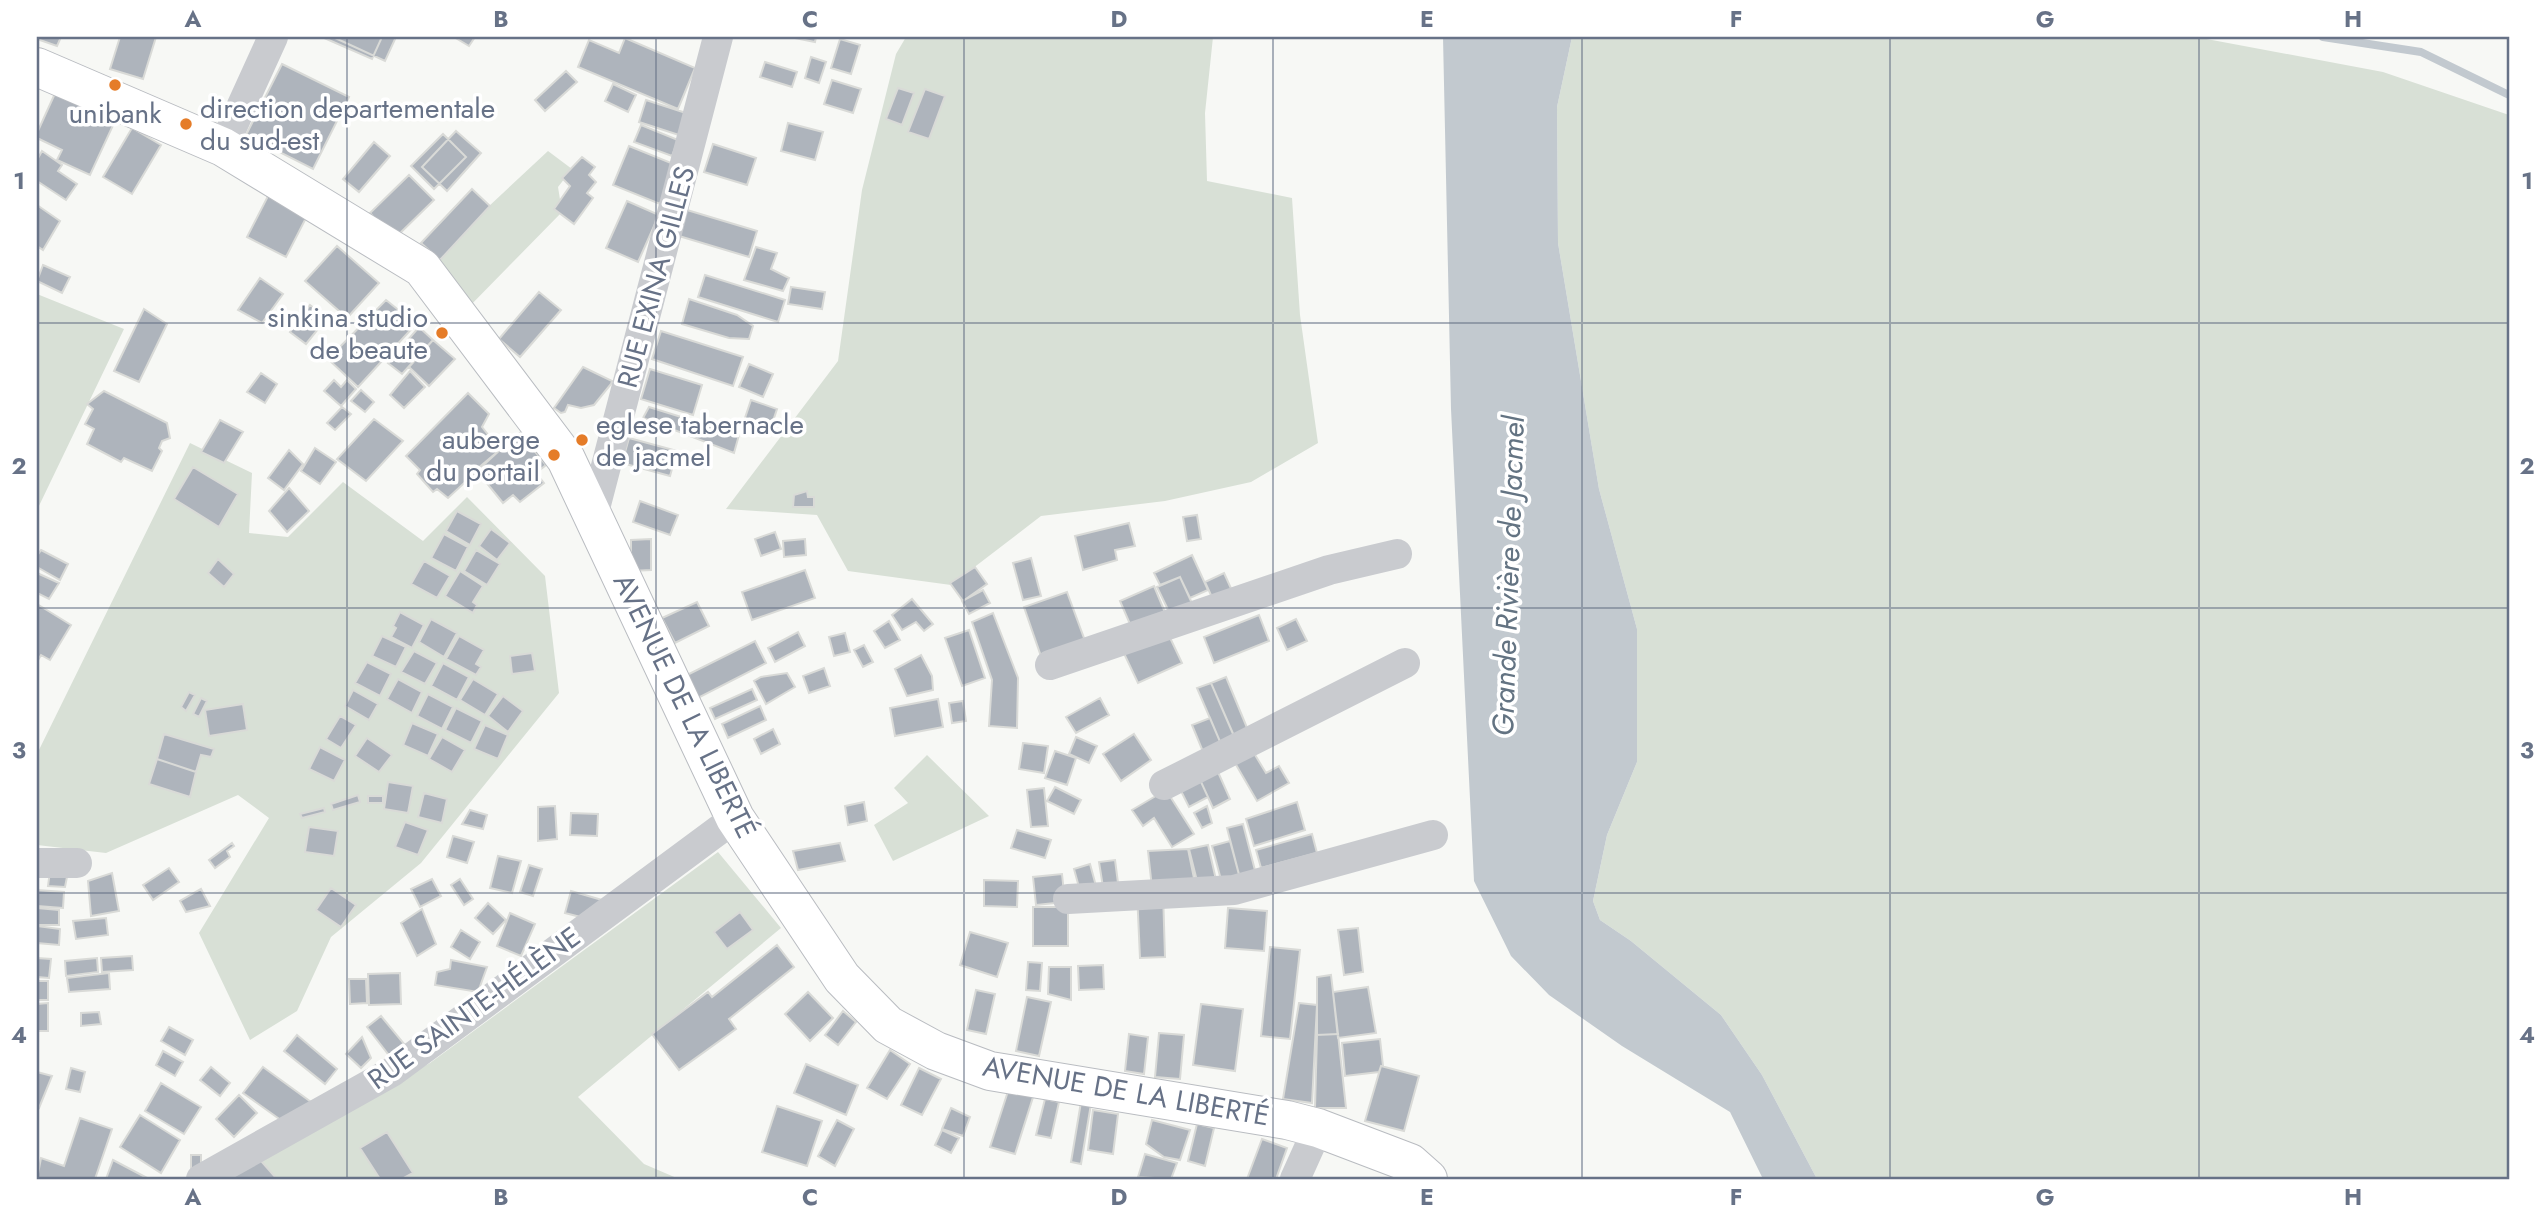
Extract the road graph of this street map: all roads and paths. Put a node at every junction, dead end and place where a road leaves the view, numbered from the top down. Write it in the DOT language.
graph roads {
  1 [pos="273,37"];
  2 [pos="718,37"];
  3 [pos="37,67"];
  4 [pos="223,146"];
  5 [pos="593,516"];
  6 [pos="1397,554"];
  7 [pos="1405,663"];
  8 [pos="1050,665"];
  9 [pos="1164,785"];
  10 [pos="735,817"];
  11 [pos="1433,835"];
  12 [pos="37,863"];
  13 [pos="77,863"];
  14 [pos="1068,898"];
  15 [pos="1318,1128"];
  16 [pos="201,1179"];
  17 [pos="1295,1179"];
  18 [pos="1429,1179"];
  1 -- 4 [label="street"];
  2 -- 5 [label="street, RUE EXINA GILLES"];
  3 -- 4 [label="main road, AVENUE DE LA LIBERTÉ"];
  4 -- 5 [label="main road, AVENUE DE LA LIBERTÉ"];
  5 -- 10 [label="main road, AVENUE DE LA LIBERTÉ"];
  6 -- 8 [label="street"];
  7 -- 9 [label="street"];
  10 -- 15 [label="main road, AVENUE DE LA LIBERTÉ"];
  10 -- 16 [label="street, RUE SAINTE-HÉLÈNE"];
  11 -- 14 [label="street"];
  12 -- 13 [label="street"];
  15 -- 17 [label="street"];
  15 -- 18 [label="main road, AVENUE DE LA LIBERTÉ"];
}
